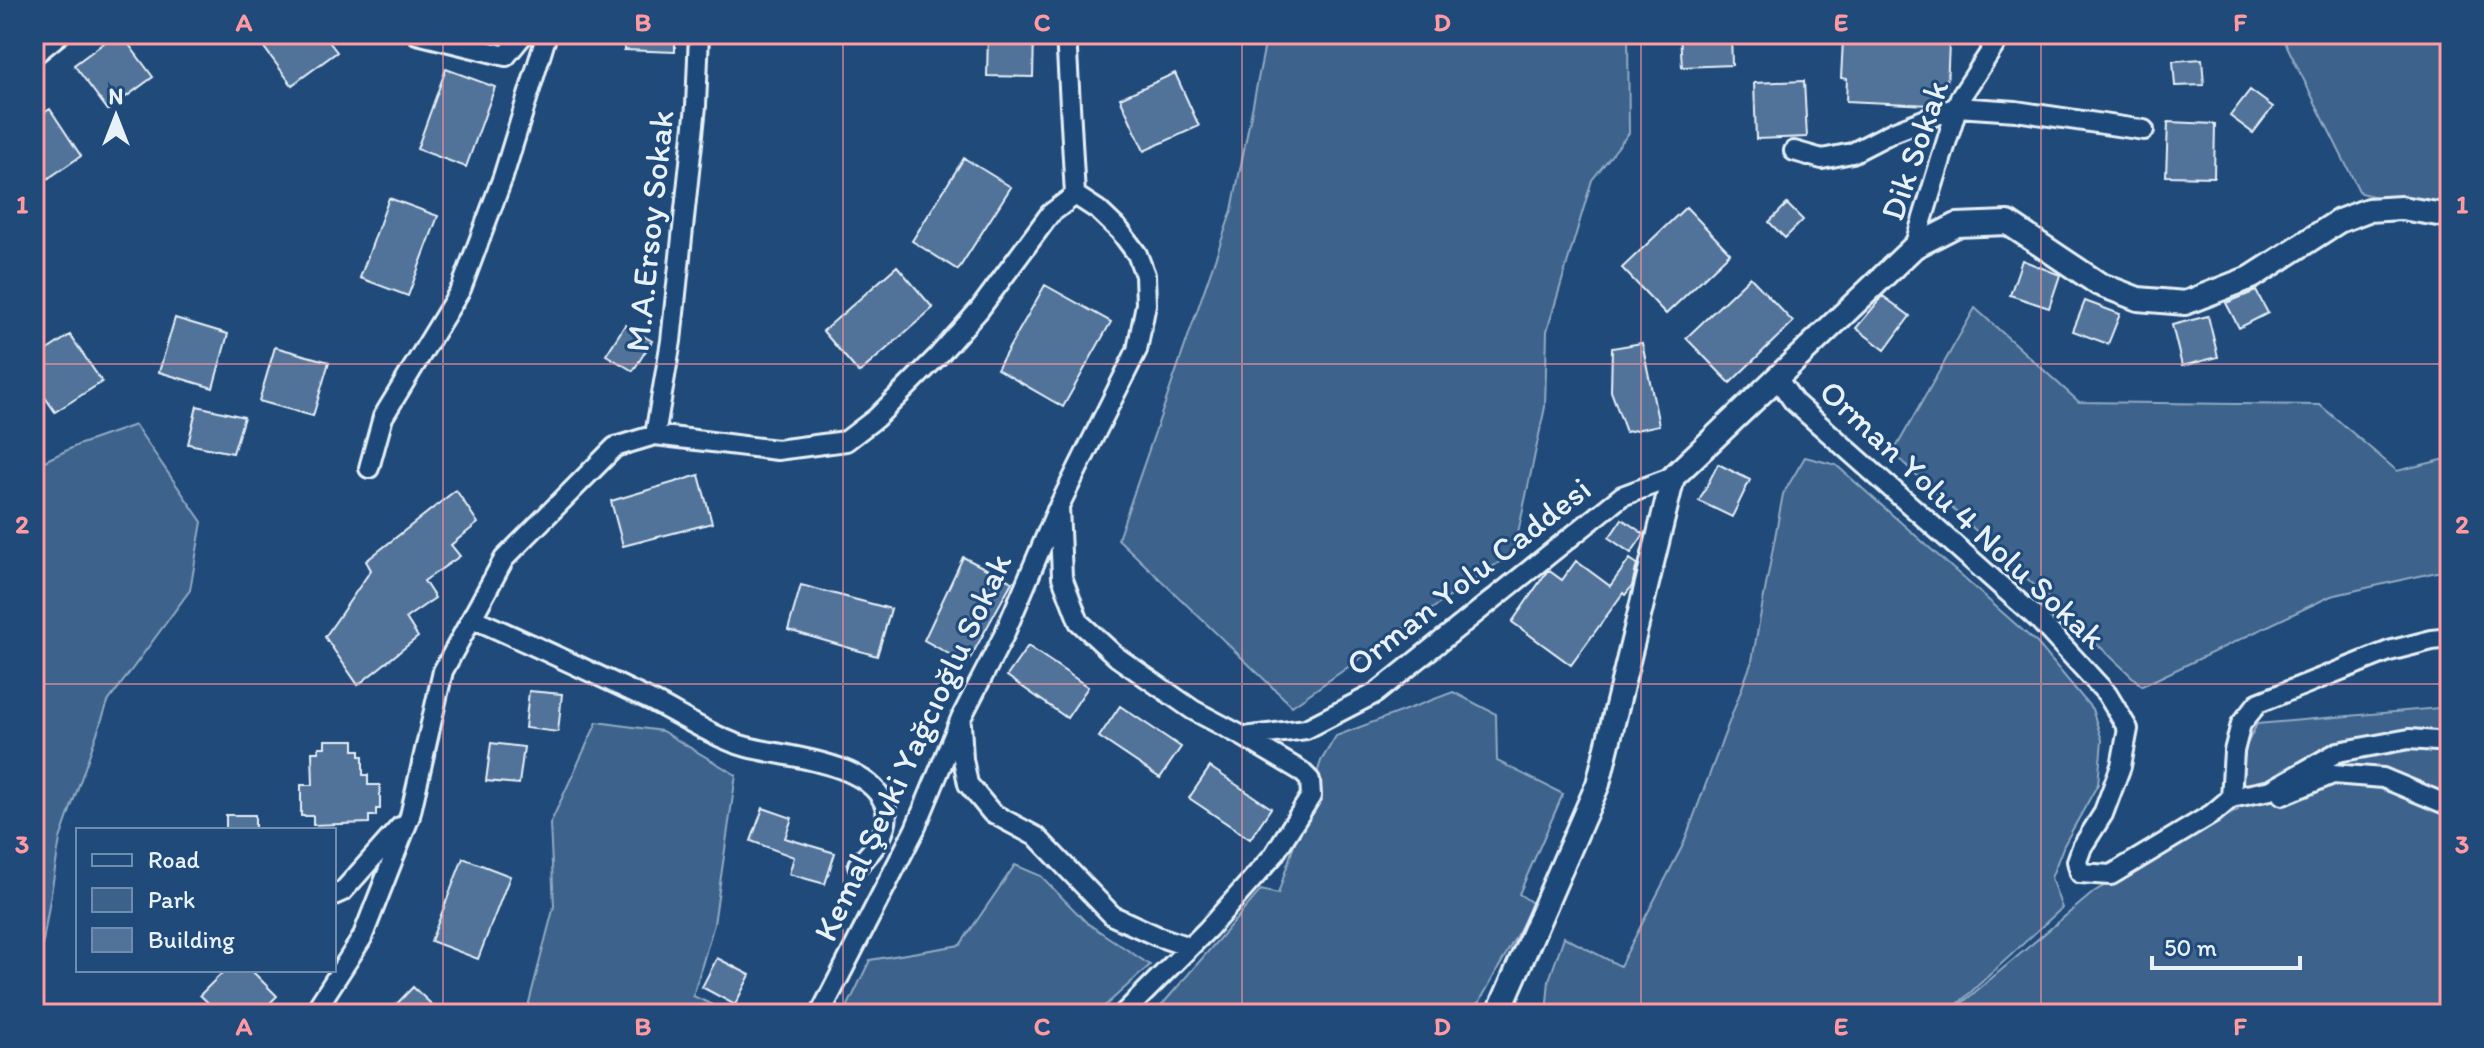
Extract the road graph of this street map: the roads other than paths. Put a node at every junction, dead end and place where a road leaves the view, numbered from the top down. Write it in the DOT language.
graph roads {
  1 [pos="60,34"];
  2 [pos="417,34"];
  3 [pos="524,34"];
  4 [pos="547,34"];
  5 [pos="699,34"];
  6 [pos="1066,34"];
  7 [pos="2002,34"];
  8 [pos="34,55"];
  9 [pos="1957,107"];
  10 [pos="2144,130"];
  11 [pos="1794,151"];
  12 [pos="1075,195"];
  13 [pos="2450,216"];
  14 [pos="1914,247"];
  15 [pos="1777,378"];
  16 [pos="655,435"];
  17 [pos="369,468"];
  18 [pos="1673,477"];
  19 [pos="1059,506"];
  20 [pos="472,618"];
  21 [pos="2450,638"];
  22 [pos="961,718"];
  23 [pos="1244,737"];
  24 [pos="2450,742"];
  25 [pos="2231,798"];
  26 [pos="2450,806"];
  27 [pos="410,816"];
  28 [pos="858,865"];
  29 [pos="336,894"];
  30 [pos="1189,947"];
  31 [pos="313,1014"];
  32 [pos="820,1014"];
  33 [pos="1123,1014"];
  34 [pos="1498,1014"];
  1 -- 8 [label="street"];
  2 -- 3 [label="street"];
  4 -- 17 [label="street"];
  5 -- 16 [label="street, M.A.Ersoy Sokak"];
  6 -- 12 [label="street"];
  7 -- 9 [label="street, Dik Sokak"];
  9 -- 10 [label="street"];
  9 -- 11 [label="street"];
  9 -- 14 [label="street, Dik Sokak"];
  12 -- 16 [label="street"];
  12 -- 19 [label="street"];
  13 -- 14 [label="street"];
  14 -- 15 [label="street"];
  15 -- 18 [label="street"];
  15 -- 25 [label="street, Orman Yolu 4 Nolu Sokak"];
  16 -- 20 [label="street"];
  18 -- 23 [label="street, Orman Yolu Caddesi"];
  18 -- 34 [label="street"];
  19 -- 22 [label="street, Kemal Şevki Yağcıoğlu Sokak"];
  19 -- 23 [label="street"];
  20 -- 27 [label="street"];
  20 -- 28 [label="street"];
  21 -- 25 [label="street"];
  22 -- 30 [label="street"];
  22 -- 32 [label="street, Kemal Şevki Yağcıoğlu Sokak"];
  23 -- 30 [label="street"];
  24 -- 25 [label="street"];
  25 -- 26 [label="street"];
  27 -- 29 [label="street"];
  27 -- 31 [label="street"];
  30 -- 33 [label="street"];
}
